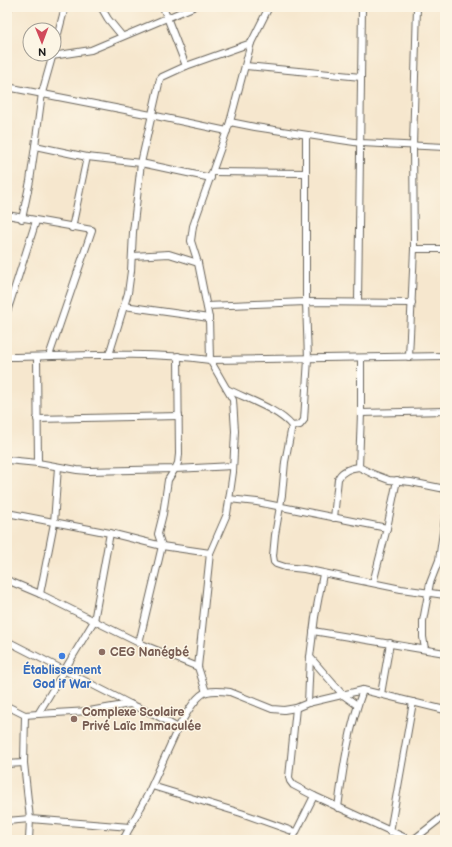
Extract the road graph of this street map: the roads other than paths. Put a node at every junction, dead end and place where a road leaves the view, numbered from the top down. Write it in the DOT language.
graph roads {
  1 [pos="8,7"];
  2 [pos="65,7"];
  3 [pos="101,7"];
  4 [pos="163,7"];
  5 [pos="193,7"];
  6 [pos="268,7"];
  7 [pos="362,7"];
  8 [pos="417,7"];
  9 [pos="7,14"];
  10 [pos="167,18"];
  11 [pos="61,22"];
  12 [pos="122,36"];
  13 [pos="252,43"];
  14 [pos="62,54"];
  15 [pos="50,62"];
  16 [pos="186,66"];
  17 [pos="246,66"];
  18 [pos="361,77"];
  19 [pos="7,87"];
  20 [pos="42,93"];
  21 [pos="151,115"];
  22 [pos="230,122"];
  23 [pos="227,131"];
  24 [pos="306,135"];
  25 [pos="361,142"];
  26 [pos="35,146"];
  27 [pos="413,146"];
  28 [pos="445,147"];
  29 [pos="87,157"];
  30 [pos="141,163"];
  31 [pos="306,173"];
  32 [pos="212,175"];
  33 [pos="7,215"];
  34 [pos="22,219"];
  35 [pos="36,221"];
  36 [pos="72,228"];
  37 [pos="414,249"];
  38 [pos="445,249"];
  39 [pos="132,256"];
  40 [pos="198,263"];
  41 [pos="306,302"];
  42 [pos="358,302"];
  43 [pos="412,303"];
  44 [pos="124,306"];
  45 [pos="207,306"];
  46 [pos="7,312"];
  47 [pos="209,318"];
  48 [pos="109,355"];
  49 [pos="37,356"];
  50 [pos="49,356"];
  51 [pos="178,356"];
  52 [pos="445,356"];
  53 [pos="7,357"];
  54 [pos="409,357"];
  55 [pos="361,358"];
  56 [pos="308,359"];
  57 [pos="210,360"];
  58 [pos="227,389"];
  59 [pos="445,411"];
  60 [pos="361,413"];
  61 [pos="179,416"];
  62 [pos="37,419"];
  63 [pos="292,426"];
  64 [pos="7,460"];
  65 [pos="38,463"];
  66 [pos="233,466"];
  67 [pos="58,467"];
  68 [pos="359,467"];
  69 [pos="175,469"];
  70 [pos="397,480"];
  71 [pos="445,489"];
  72 [pos="229,499"];
  73 [pos="280,508"];
  74 [pos="7,513"];
  75 [pos="334,518"];
  76 [pos="445,518"];
  77 [pos="54,523"];
  78 [pos="387,528"];
  79 [pos="110,533"];
  80 [pos="162,546"];
  81 [pos="210,553"];
  82 [pos="323,574"];
  83 [pos="7,580"];
  84 [pos="373,583"];
  85 [pos="40,594"];
  86 [pos="428,594"];
  87 [pos="445,595"];
  88 [pos="94,621"];
  89 [pos="313,631"];
  90 [pos="7,642"];
  91 [pos="140,643"];
  92 [pos="390,643"];
  93 [pos="425,649"];
  94 [pos="445,653"];
  95 [pos="310,657"];
  96 [pos="198,667"];
  97 [pos="64,670"];
  98 [pos="363,690"];
  99 [pos="206,692"];
  100 [pos="381,694"];
  101 [pos="343,695"];
  102 [pos="413,702"];
  103 [pos="308,703"];
  104 [pos="130,704"];
  105 [pos="357,705"];
  106 [pos="7,706"];
  107 [pos="296,708"];
  108 [pos="445,712"];
  109 [pos="38,714"];
  110 [pos="25,715"];
  111 [pos="178,728"];
  112 [pos="24,763"];
  113 [pos="7,764"];
  114 [pos="152,786"];
  115 [pos="314,796"];
  116 [pos="338,808"];
  117 [pos="445,815"];
  118 [pos="30,819"];
  119 [pos="7,821"];
  120 [pos="130,827"];
  121 [pos="295,832"];
  122 [pos="390,832"];
  123 [pos="124,839"];
  124 [pos="29,840"];
  125 [pos="133,840"];
  126 [pos="292,840"];
  127 [pos="410,840"];
  128 [pos="413,840"];
  1 -- 9 [label="street"];
  2 -- 11 [label="street"];
  3 -- 12 [label="street"];
  4 -- 10 [label="street"];
  5 -- 10 [label="street"];
  6 -- 13 [label="street"];
  7 -- 18 [label="street"];
  8 -- 27 [label="street"];
  10 -- 12 [label="street"];
  10 -- 16 [label="street"];
  12 -- 14 [label="street"];
  13 -- 16 [label="street"];
  13 -- 17 [label="street"];
  15 -- 20 [label="street"];
  16 -- 21 [label="street"];
  17 -- 18 [label="street"];
  17 -- 22 [label="street"];
  18 -- 25 [label="street"];
  19 -- 20 [label="street"];
  20 -- 21 [label="street"];
  20 -- 26 [label="street"];
  21 -- 23 [label="street"];
  21 -- 30 [label="street"];
  22 -- 23 [label="street"];
  22 -- 24 [label="street"];
  23 -- 32 [label="street"];
  24 -- 25 [label="street"];
  24 -- 31 [label="street"];
  25 -- 27 [label="street"];
  25 -- 42 [label="street"];
  26 -- 29 [label="street"];
  26 -- 34 [label="street"];
  27 -- 28 [label="street"];
  27 -- 37 [label="street"];
  29 -- 30 [label="street"];
  29 -- 36 [label="street"];
  30 -- 32 [label="street"];
  30 -- 39 [label="street"];
  31 -- 32 [label="street"];
  31 -- 41 [label="street"];
  32 -- 40 [label="street"];
  33 -- 34 [label="street"];
  34 -- 35 [label="street"];
  35 -- 36 [label="street"];
  35 -- 46 [label="street"];
  36 -- 50 [label="street"];
  37 -- 38 [label="street"];
  37 -- 43 [label="street"];
  39 -- 40 [label="street"];
  39 -- 44 [label="street"];
  40 -- 45 [label="street"];
  41 -- 42 [label="street"];
  41 -- 45 [label="street"];
  41 -- 56 [label="street"];
  42 -- 43 [label="street"];
  43 -- 54 [label="street"];
  44 -- 47 [label="street"];
  44 -- 48 [label="street"];
  45 -- 47 [label="street"];
  47 -- 57 [label="street"];
  48 -- 50 [label="street"];
  48 -- 51 [label="street"];
  49 -- 50 [label="street"];
  49 -- 53 [label="street"];
  49 -- 62 [label="street"];
  51 -- 57 [label="street"];
  51 -- 61 [label="street"];
  52 -- 54 [label="street"];
  54 -- 55 [label="street"];
  55 -- 56 [label="street"];
  55 -- 60 [label="street"];
  56 -- 57 [label="street"];
  56 -- 63 [label="street"];
  57 -- 58 [label="street"];
  58 -- 63 [label="street"];
  58 -- 66 [label="street"];
  59 -- 60 [label="street"];
  60 -- 68 [label="street"];
  61 -- 62 [label="street"];
  61 -- 69 [label="street"];
  62 -- 65 [label="street"];
  63 -- 73 [label="street"];
  64 -- 65 [label="street"];
  65 -- 67 [label="street"];
  66 -- 69 [label="street"];
  66 -- 72 [label="street"];
  67 -- 69 [label="street"];
  67 -- 77 [label="street"];
  68 -- 70 [label="street"];
  68 -- 75 [label="street"];
  69 -- 80 [label="street"];
  70 -- 71 [label="street"];
  70 -- 78 [label="street"];
  72 -- 73 [label="street"];
  72 -- 81 [label="street"];
  73 -- 75 [label="street"];
  73 -- 82 [label="street"];
  74 -- 77 [label="street"];
  75 -- 78 [label="street"];
  76 -- 86 [label="street"];
  77 -- 79 [label="street"];
  77 -- 85 [label="street"];
  78 -- 84 [label="street"];
  79 -- 80 [label="street"];
  79 -- 88 [label="street"];
  80 -- 81 [label="street"];
  80 -- 91 [label="street"];
  81 -- 96 [label="street"];
  82 -- 84 [label="street"];
  82 -- 89 [label="street"];
  83 -- 85 [label="street"];
  84 -- 86 [label="street"];
  85 -- 88 [label="street"];
  86 -- 87 [label="street"];
  86 -- 93 [label="street"];
  88 -- 91 [label="street"];
  88 -- 97 [label="street"];
  89 -- 92 [label="street"];
  89 -- 95 [label="street"];
  90 -- 97 [label="street"];
  91 -- 96 [label="street"];
  92 -- 93 [label="street"];
  92 -- 100 [label="street"];
  93 -- 94 [label="street"];
  95 -- 101 [label="street"];
  95 -- 103 [label="street"];
  96 -- 99 [label="street"];
  97 -- 104 [label="street"];
  97 -- 109 [label="street"];
  98 -- 100 [label="street"];
  98 -- 101 [label="street"];
  98 -- 105 [label="street"];
  99 -- 107 [label="street"];
  99 -- 111 [label="street"];
  100 -- 102 [label="street"];
  101 -- 103 [label="street"];
  101 -- 105 [label="street"];
  102 -- 108 [label="street"];
  102 -- 122 [label="street"];
  103 -- 107 [label="street"];
  104 -- 109 [label="street"];
  104 -- 111 [label="street"];
  105 -- 116 [label="street"];
  106 -- 110 [label="street"];
  107 -- 115 [label="street"];
  109 -- 110 [label="street"];
  110 -- 112 [label="street"];
  111 -- 114 [label="street"];
  112 -- 113 [label="street"];
  112 -- 118 [label="street"];
  114 -- 120 [label="street"];
  114 -- 121 [label="street"];
  115 -- 116 [label="street"];
  115 -- 121 [label="street"];
  116 -- 122 [label="street"];
  117 -- 128 [label="street"];
  118 -- 119 [label="street"];
  118 -- 120 [label="street"];
  118 -- 124 [label="street"];
  120 -- 123 [label="street"];
  121 -- 126 [label="street"];
  122 -- 127 [label="street"];
  123 -- 125 [label="street"];
}
